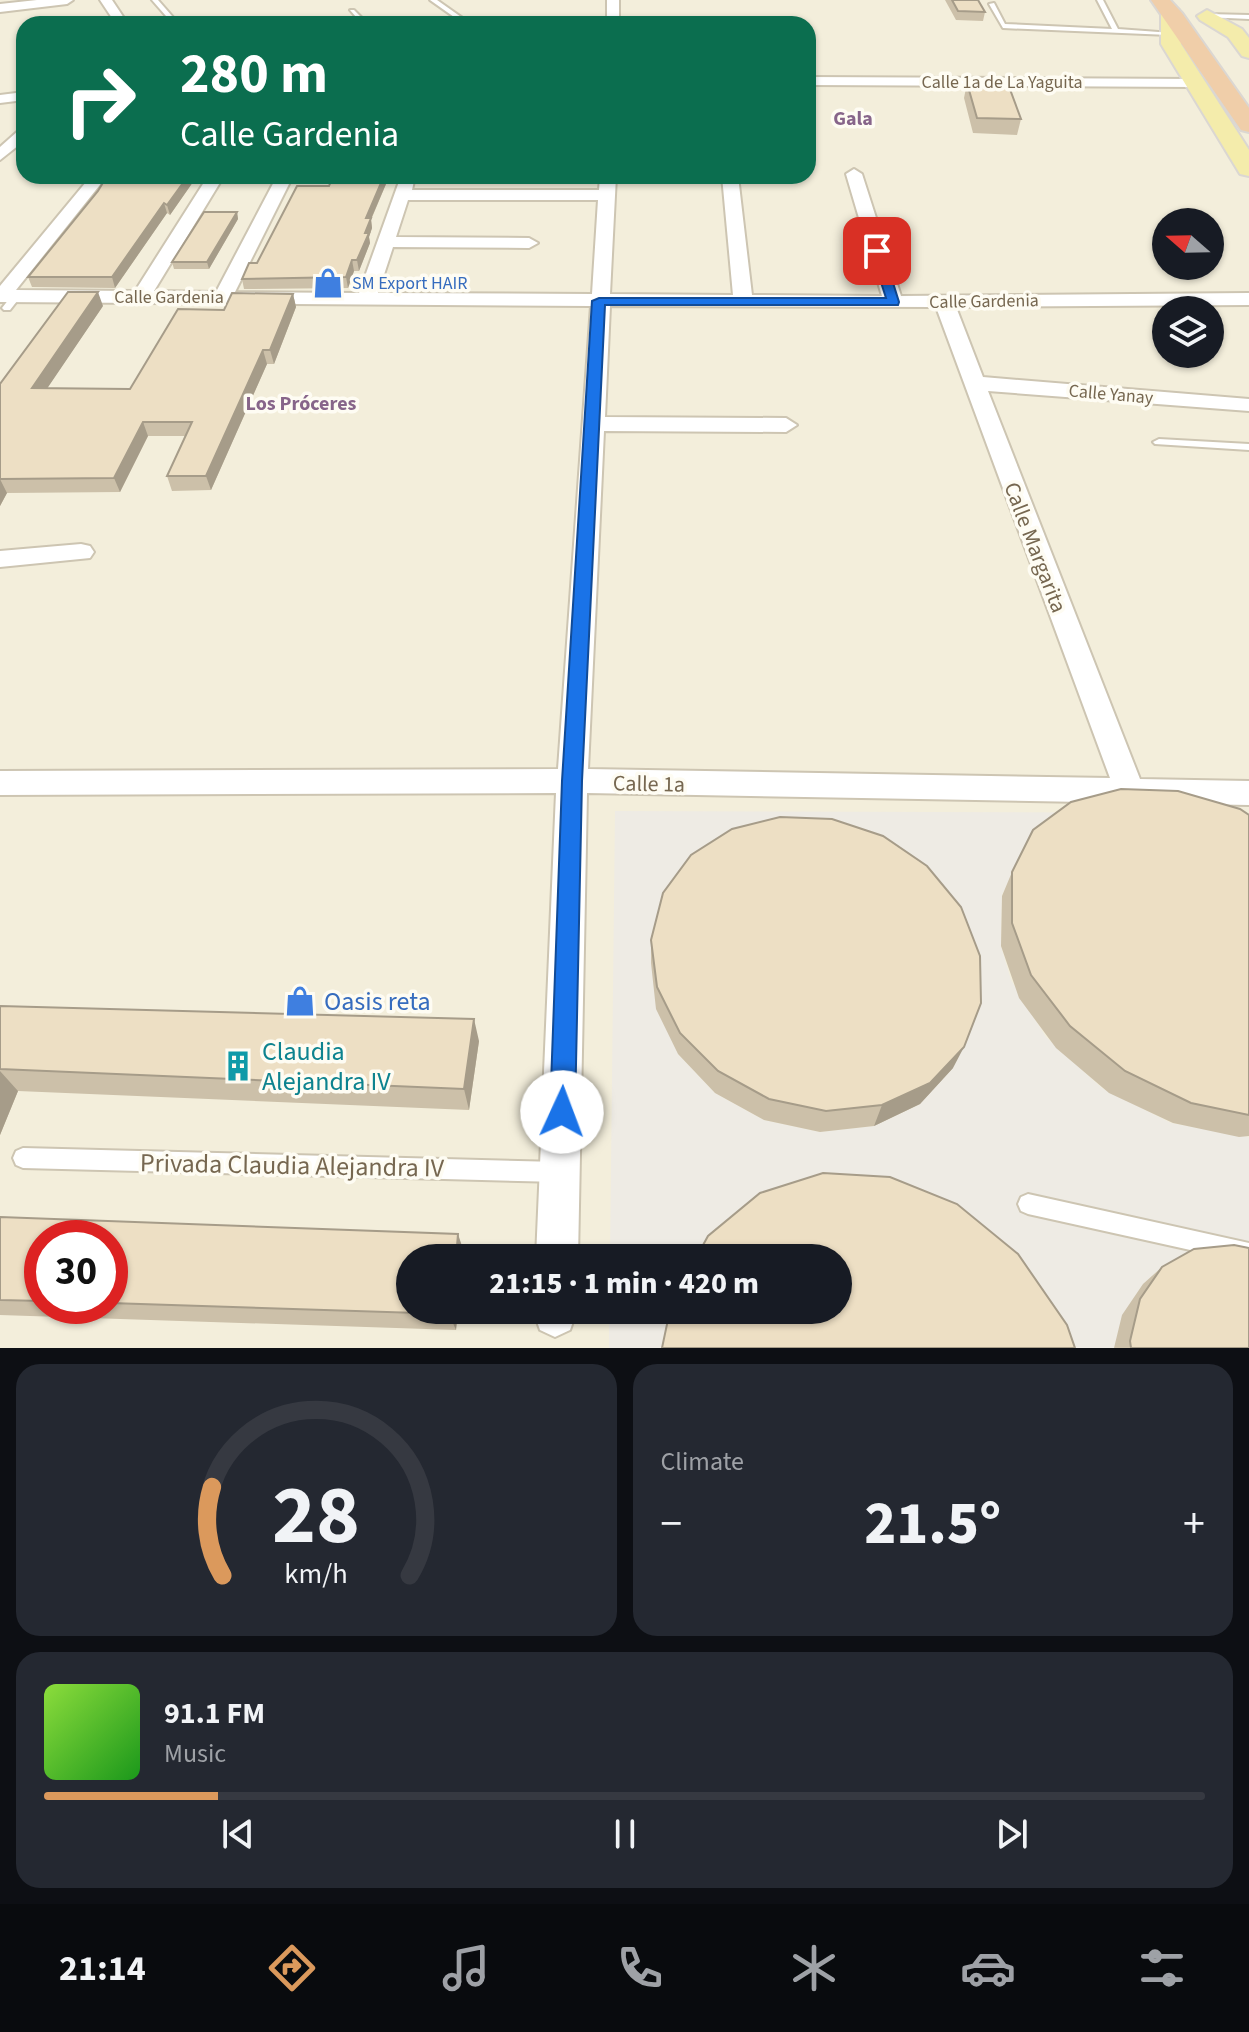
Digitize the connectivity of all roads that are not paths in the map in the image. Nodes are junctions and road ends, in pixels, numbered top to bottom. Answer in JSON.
{"nodes":[{"id":1,"x":67,"y":0,"type":"edge"},
{"id":2,"x":167,"y":0,"type":"edge"},
{"id":3,"x":433,"y":0,"type":"edge"},
{"id":4,"x":1100,"y":0,"type":"edge"},
{"id":5,"x":54,"y":1,"type":"edge"},
{"id":6,"x":156,"y":1,"type":"edge"},
{"id":7,"x":992,"y":4,"type":"dead end"},
{"id":8,"x":0,"y":8,"type":"edge"},
{"id":9,"x":352,"y":11,"type":"dead end"},
{"id":10,"x":1204,"y":14,"type":"edge"},
{"id":11,"x":357,"y":16,"type":"edge"},
{"id":12,"x":456,"y":16,"type":"edge"},
{"id":13,"x":1249,"y":17,"type":"edge"},
{"id":14,"x":1170,"y":18,"type":"edge"},
{"id":15,"x":1116,"y":31,"type":"junction"},
{"id":16,"x":1245,"y":62,"type":"edge"},
{"id":17,"x":816,"y":81,"type":"edge"},
{"id":18,"x":1195,"y":83,"type":"junction"},
{"id":19,"x":1249,"y":125,"type":"edge"},
{"id":20,"x":16,"y":140,"type":"edge"},
{"id":21,"x":0,"y":155,"type":"edge"},
{"id":22,"x":1249,"y":169,"type":"edge"},
{"id":23,"x":854,"y":174,"type":"dead end"},
{"id":24,"x":93,"y":184,"type":"edge"},
{"id":25,"x":211,"y":184,"type":"edge"},
{"id":26,"x":281,"y":184,"type":"edge"},
{"id":27,"x":406,"y":184,"type":"edge"},
{"id":28,"x":608,"y":184,"type":"edge"},
{"id":29,"x":731,"y":184,"type":"edge"},
{"id":30,"x":402,"y":195,"type":"junction"},
{"id":31,"x":607,"y":195,"type":"junction"},
{"id":32,"x":387,"y":242,"type":"junction"},
{"id":33,"x":529,"y":243,"type":"dead end"},
{"id":34,"x":141,"y":297,"type":"junction"},
{"id":35,"x":223,"y":297,"type":"junction"},
{"id":36,"x":6,"y":299,"type":"edge"},
{"id":37,"x":366,"y":299,"type":"junction"},
{"id":38,"x":1249,"y":299,"type":"edge"},
{"id":39,"x":599,"y":301,"type":"junction"},
{"id":40,"x":743,"y":302,"type":"junction"},
{"id":41,"x":893,"y":302,"type":"junction"},
{"id":42,"x":944,"y":302,"type":"junction"},
{"id":43,"x":973,"y":383,"type":"junction"},
{"id":44,"x":1249,"y":405,"type":"edge"},
{"id":45,"x":591,"y":424,"type":"junction"},
{"id":46,"x":786,"y":425,"type":"dead end"},
{"id":47,"x":1159,"y":442,"type":"dead end"},
{"id":48,"x":1249,"y":447,"type":"edge"},
{"id":49,"x":81,"y":552,"type":"dead end"},
{"id":50,"x":0,"y":559,"type":"edge"},
{"id":51,"x":572,"y":781,"type":"junction"},
{"id":52,"x":0,"y":783,"type":"edge"},
{"id":53,"x":1130,"y":792,"type":"junction"},
{"id":54,"x":1249,"y":793,"type":"edge"},
{"id":55,"x":23,"y":1158,"type":"dead end"},
{"id":56,"x":560,"y":1172,"type":"junction"},
{"id":57,"x":1028,"y":1204,"type":"dead end"},
{"id":58,"x":557,"y":1244,"type":"edge"},
{"id":59,"x":1249,"y":1253,"type":"edge"}],
"edges":[{"from":1,"to":5,"type":"street"},
{"from":2,"to":6,"type":"lane"},
{"from":3,"to":12,"type":"lane"},
{"from":4,"to":15,"type":"lane"},
{"from":5,"to":8,"type":"street"},
{"from":7,"to":15,"type":"lane"},
{"from":9,"to":11,"type":"lane"},
{"from":10,"to":13,"type":"lane"},
{"from":10,"to":16,"type":"highway"},
{"from":14,"to":15,"type":"lane"},
{"from":14,"to":18,"type":"main road"},
{"from":14,"to":19,"type":"highway"},
{"from":17,"to":18,"type":"street","name":"Calle 1a de La Yaguita"},
{"from":18,"to":22,"type":"main road"},
{"from":20,"to":21,"type":"street"},
{"from":23,"to":41,"type":"street"},
{"from":24,"to":36,"type":"street"},
{"from":25,"to":34,"type":"street"},
{"from":26,"to":35,"type":"street"},
{"from":27,"to":30,"type":"street"},
{"from":28,"to":31,"type":"street"},
{"from":29,"to":40,"type":"street"},
{"from":30,"to":31,"type":"street"},
{"from":30,"to":32,"type":"street"},
{"from":31,"to":39,"type":"street"},
{"from":32,"to":33,"type":"street"},
{"from":32,"to":37,"type":"street"},
{"from":34,"to":35,"type":"street","name":"Calle Gardenia"},
{"from":34,"to":36,"type":"street","name":"Calle Gardenia"},
{"from":35,"to":37,"type":"street","name":"Calle Gardenia"},
{"from":37,"to":39,"type":"street","name":"Calle Gardenia"},
{"from":38,"to":42,"type":"street","name":"Calle Gardenia"},
{"from":39,"to":40,"type":"street","name":"Calle Gardenia"},
{"from":39,"to":45,"type":"street"},
{"from":40,"to":41,"type":"street","name":"Calle Gardenia"},
{"from":41,"to":42,"type":"street","name":"Calle Gardenia"},
{"from":42,"to":43,"type":"street","name":"Calle Margarita"},
{"from":43,"to":44,"type":"street","name":"Calle Yanay"},
{"from":43,"to":53,"type":"street","name":"Calle Margarita"},
{"from":45,"to":46,"type":"street"},
{"from":45,"to":51,"type":"street"},
{"from":47,"to":48,"type":"lane"},
{"from":49,"to":50,"type":"street"},
{"from":51,"to":52,"type":"street","name":"Calle 1a"},
{"from":51,"to":53,"type":"street","name":"Calle 1a"},
{"from":51,"to":56,"type":"street"},
{"from":53,"to":54,"type":"street","name":"Calle 1a"},
{"from":55,"to":56,"type":"lane","name":"Privada Claudia Alejandra IV"},
{"from":56,"to":58,"type":"street"},
{"from":57,"to":59,"type":"lane"}]}
